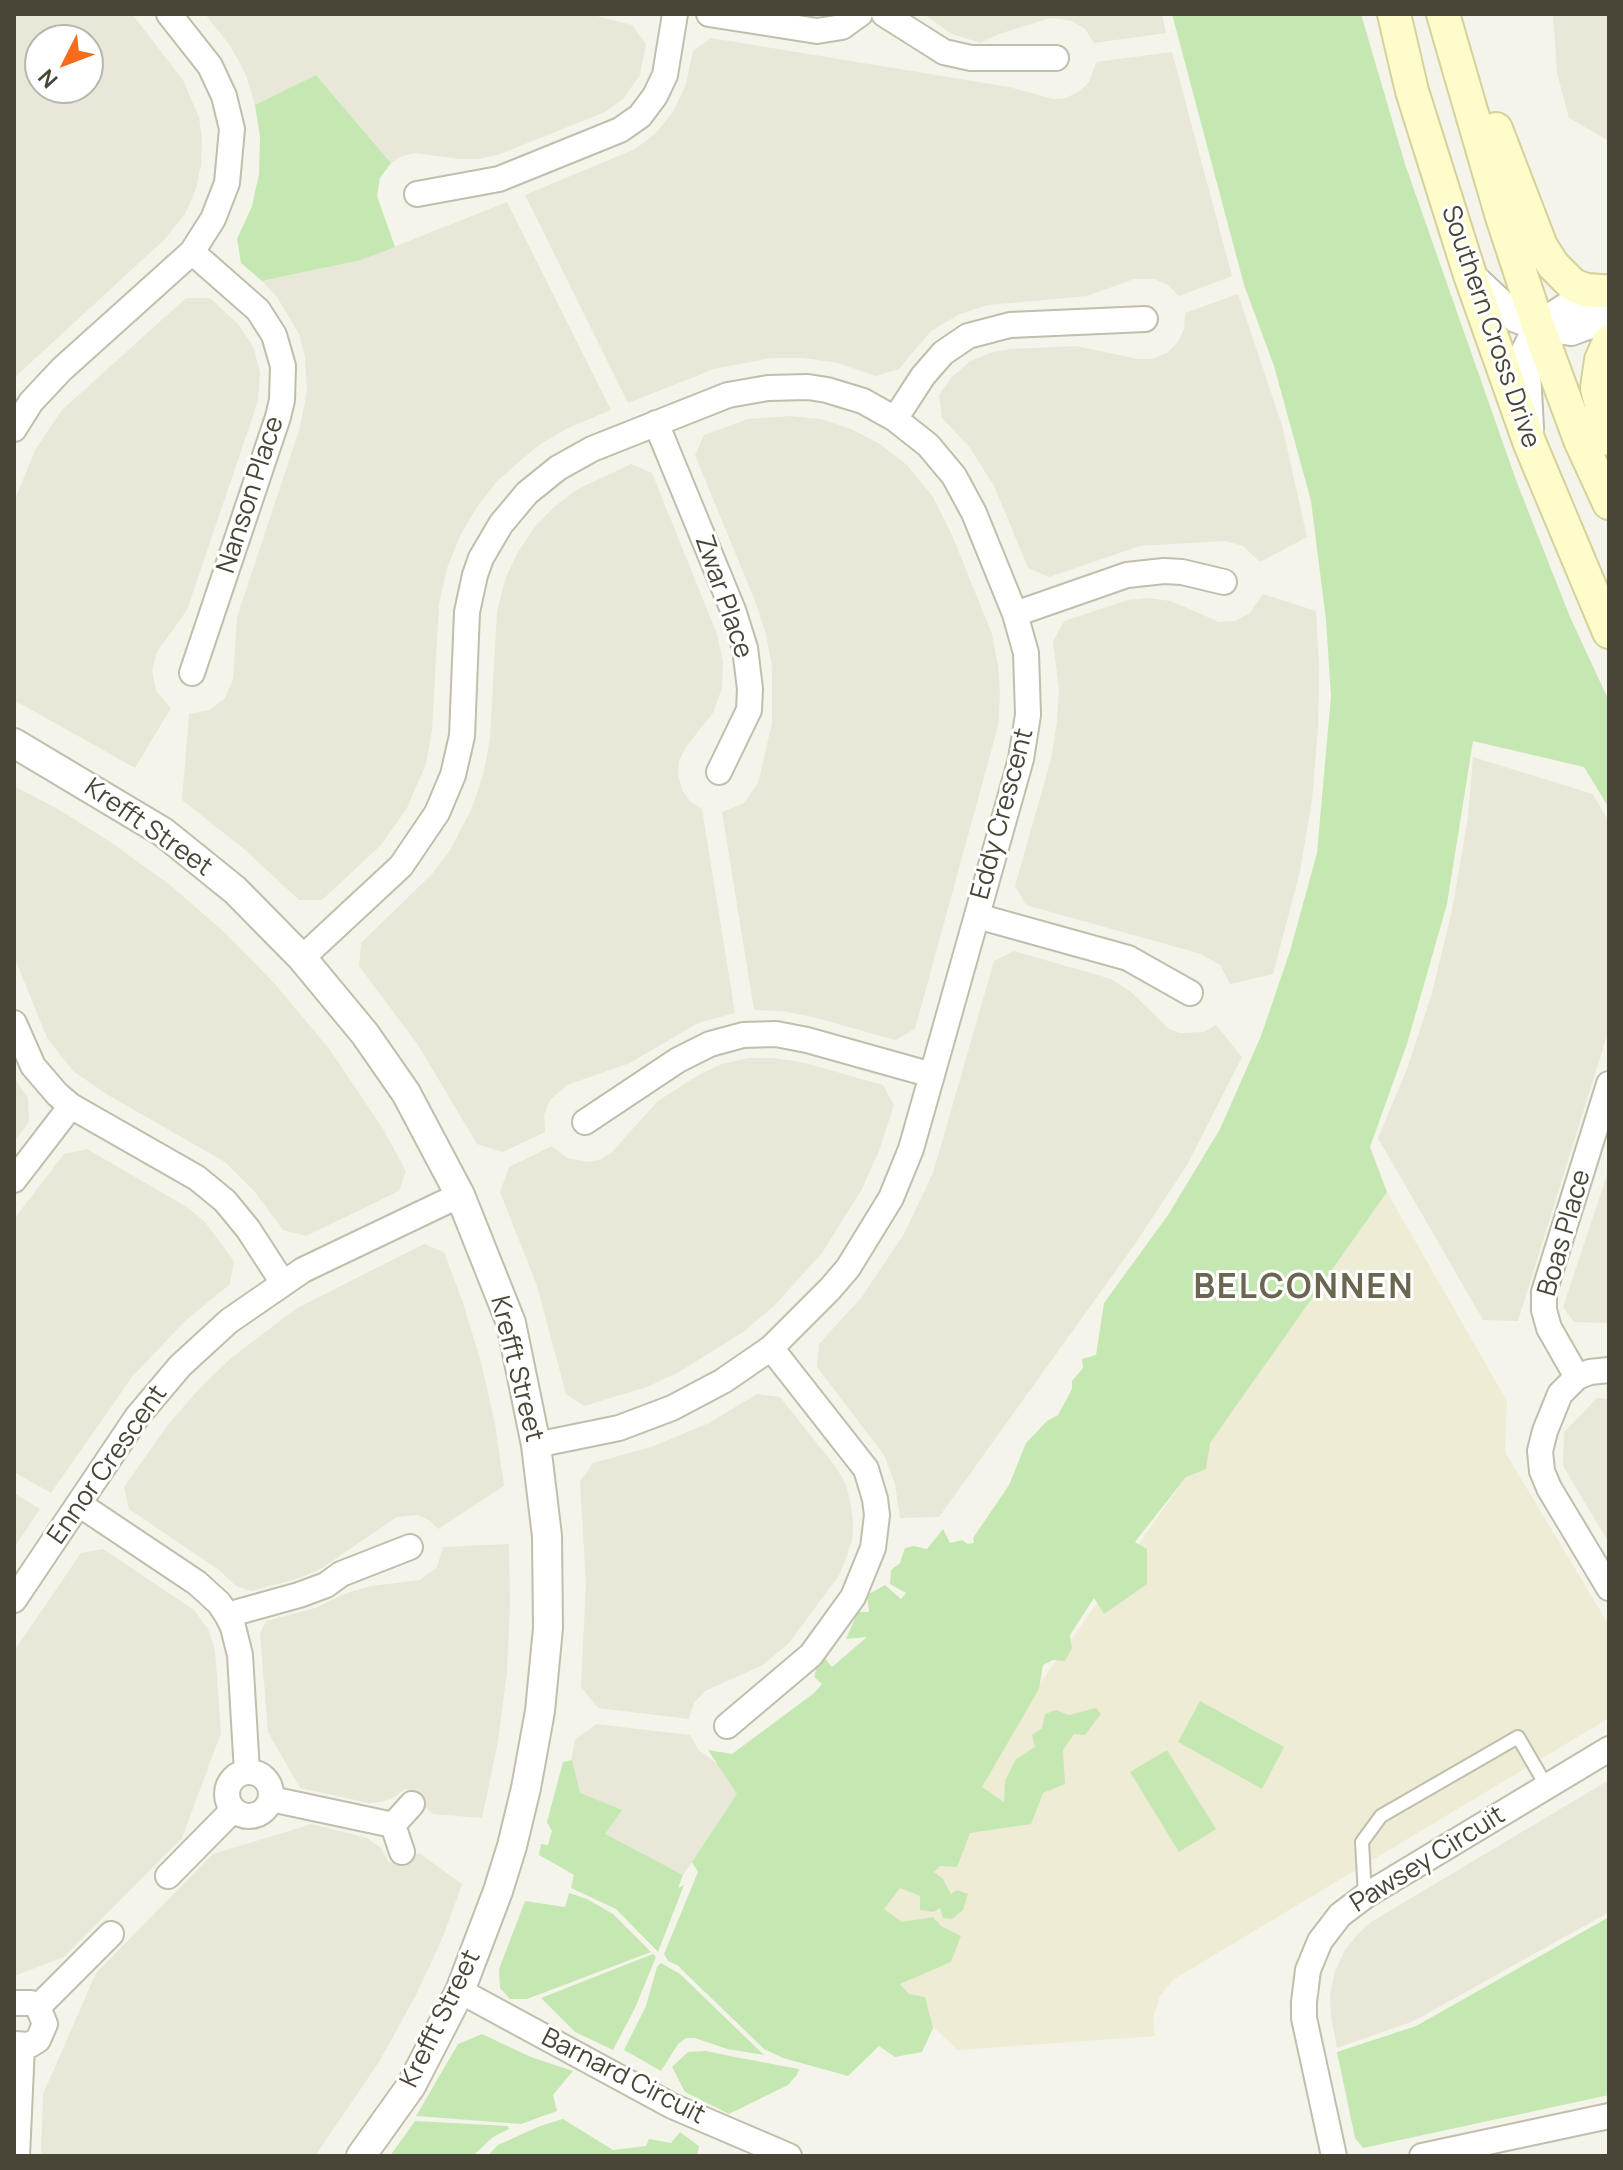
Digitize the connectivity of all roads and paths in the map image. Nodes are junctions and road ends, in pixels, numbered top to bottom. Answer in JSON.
{"nodes":[{"id":1,"x":169,"y":14,"type":"edge"},
{"id":2,"x":675,"y":14,"type":"edge"},
{"id":3,"x":709,"y":14,"type":"edge"},
{"id":4,"x":860,"y":14,"type":"edge"},
{"id":5,"x":884,"y":14,"type":"edge"},
{"id":6,"x":1394,"y":19,"type":"edge"},
{"id":7,"x":1447,"y":29,"type":"edge"},
{"id":8,"x":1056,"y":58,"type":"dead end"},
{"id":9,"x":1462,"y":82,"type":"junction"},
{"id":10,"x":417,"y":194,"type":"dead end"},
{"id":11,"x":192,"y":252,"type":"junction"},
{"id":12,"x":1470,"y":275,"type":"junction"},
{"id":13,"x":1606,"y":299,"type":"edge"},
{"id":14,"x":1145,"y":319,"type":"dead end"},
{"id":15,"x":1538,"y":326,"type":"junction"},
{"id":16,"x":1609,"y":342,"type":"edge"},
{"id":17,"x":895,"y":419,"type":"junction"},
{"id":18,"x":656,"y":423,"type":"junction"},
{"id":19,"x":14,"y":429,"type":"edge"},
{"id":20,"x":1609,"y":439,"type":"edge"},
{"id":21,"x":1530,"y":444,"type":"junction"},
{"id":22,"x":1609,"y":503,"type":"edge"},
{"id":23,"x":1224,"y":582,"type":"dead end"},
{"id":24,"x":1015,"y":614,"type":"junction"},
{"id":25,"x":1609,"y":632,"type":"edge"},
{"id":26,"x":192,"y":673,"type":"dead end"},
{"id":27,"x":14,"y":743,"type":"edge"},
{"id":28,"x":719,"y":772,"type":"dead end"},
{"id":29,"x":977,"y":916,"type":"junction"},
{"id":30,"x":302,"y":958,"type":"junction"},
{"id":31,"x":1190,"y":993,"type":"dead end"},
{"id":32,"x":14,"y":1023,"type":"edge"},
{"id":33,"x":932,"y":1075,"type":"junction"},
{"id":34,"x":1609,"y":1084,"type":"edge"},
{"id":35,"x":71,"y":1106,"type":"junction"},
{"id":36,"x":585,"y":1122,"type":"dead end"},
{"id":37,"x":14,"y":1180,"type":"edge"},
{"id":38,"x":460,"y":1195,"type":"junction"},
{"id":39,"x":283,"y":1283,"type":"junction"},
{"id":40,"x":771,"y":1348,"type":"junction"},
{"id":41,"x":1609,"y":1370,"type":"edge"},
{"id":42,"x":1577,"y":1377,"type":"junction"},
{"id":43,"x":536,"y":1445,"type":"junction"},
{"id":44,"x":79,"y":1504,"type":"junction"},
{"id":45,"x":410,"y":1547,"type":"dead end"},
{"id":46,"x":1609,"y":1588,"type":"edge"},
{"id":47,"x":14,"y":1600,"type":"edge"},
{"id":48,"x":227,"y":1615,"type":"junction"},
{"id":49,"x":727,"y":1726,"type":"dead end"},
{"id":50,"x":1609,"y":1749,"type":"edge"},
{"id":51,"x":247,"y":1772,"type":"junction"},
{"id":52,"x":1547,"y":1787,"type":"junction"},
{"id":53,"x":271,"y":1799,"type":"junction"},
{"id":54,"x":412,"y":1804,"type":"dead end"},
{"id":55,"x":233,"y":1810,"type":"junction"},
{"id":56,"x":393,"y":1825,"type":"junction"},
{"id":57,"x":402,"y":1852,"type":"dead end"},
{"id":58,"x":168,"y":1876,"type":"dead end"},
{"id":59,"x":1365,"y":1896,"type":"junction"},
{"id":60,"x":111,"y":1934,"type":"dead end"},
{"id":61,"x":460,"y":1991,"type":"junction"},
{"id":62,"x":14,"y":2003,"type":"edge"},
{"id":63,"x":38,"y":2007,"type":"junction"},
{"id":64,"x":18,"y":2045,"type":"edge"},
{"id":65,"x":1609,"y":2116,"type":"edge"},
{"id":66,"x":1521,"y":2146,"type":"edge"},
{"id":67,"x":17,"y":2156,"type":"edge"},
{"id":68,"x":361,"y":2156,"type":"edge"},
{"id":69,"x":789,"y":2156,"type":"edge"},
{"id":70,"x":1334,"y":2156,"type":"edge"},
{"id":71,"x":1422,"y":2156,"type":"edge"}],
"edges":[{"from":1,"to":11,"type":"street"},
{"from":2,"to":10,"type":"street"},
{"from":3,"to":4,"type":"street"},
{"from":5,"to":8,"type":"street"},
{"from":6,"to":12,"type":"main road","name":"Southern Cross Drive"},
{"from":7,"to":9,"type":"main road","name":"Southern Cross Drive"},
{"from":9,"to":13,"type":"main road"},
{"from":9,"to":15,"type":"main road","name":"Southern Cross Drive"},
{"from":11,"to":19,"type":"street"},
{"from":11,"to":26,"type":"street","name":"Nanson Place"},
{"from":12,"to":15,"type":"street"},
{"from":12,"to":21,"type":"main road","name":"Southern Cross Drive"},
{"from":13,"to":15,"type":"street"},
{"from":14,"to":17,"type":"street"},
{"from":15,"to":21,"type":"street"},
{"from":15,"to":22,"type":"main road","name":"Southern Cross Drive"},
{"from":16,"to":20,"type":"main road"},
{"from":17,"to":18,"type":"street","name":"Eddy Crescent"},
{"from":17,"to":24,"type":"street","name":"Eddy Crescent"},
{"from":18,"to":28,"type":"street","name":"Zwar Place"},
{"from":18,"to":30,"type":"street","name":"Eddy Crescent"},
{"from":21,"to":25,"type":"main road","name":"Southern Cross Drive"},
{"from":23,"to":24,"type":"street"},
{"from":24,"to":29,"type":"street","name":"Eddy Crescent"},
{"from":27,"to":30,"type":"street","name":"Krefft Street"},
{"from":29,"to":31,"type":"street"},
{"from":29,"to":33,"type":"street","name":"Eddy Crescent"},
{"from":30,"to":38,"type":"street","name":"Krefft Street"},
{"from":32,"to":35,"type":"street"},
{"from":33,"to":36,"type":"street"},
{"from":33,"to":40,"type":"street","name":"Eddy Crescent"},
{"from":34,"to":42,"type":"street","name":"Boas Place"},
{"from":35,"to":37,"type":"street"},
{"from":35,"to":39,"type":"street"},
{"from":38,"to":39,"type":"street","name":"Ennor Crescent"},
{"from":38,"to":43,"type":"street","name":"Krefft Street"},
{"from":39,"to":44,"type":"street","name":"Ennor Crescent"},
{"from":40,"to":43,"type":"street","name":"Eddy Crescent"},
{"from":40,"to":49,"type":"street"},
{"from":41,"to":42,"type":"street"},
{"from":42,"to":46,"type":"street"},
{"from":43,"to":61,"type":"street","name":"Krefft Street"},
{"from":44,"to":47,"type":"street","name":"Ennor Crescent"},
{"from":44,"to":48,"type":"street"},
{"from":45,"to":48,"type":"street"},
{"from":48,"to":51,"type":"street"},
{"from":50,"to":52,"type":"street","name":"Pawsey Circuit"},
{"from":51,"to":53,"type":"street"},
{"from":51,"to":55,"type":"street"},
{"from":52,"to":59,"type":"street","name":"Pawsey Circuit"},
{"from":52,"to":59,"type":"lane"},
{"from":53,"to":55,"type":"street"},
{"from":53,"to":56,"type":"street"},
{"from":54,"to":56,"type":"street"},
{"from":55,"to":58,"type":"street"},
{"from":56,"to":57,"type":"street"},
{"from":59,"to":70,"type":"street","name":"Pawsey Circuit"},
{"from":60,"to":63,"type":"street"},
{"from":61,"to":68,"type":"street","name":"Krefft Street"},
{"from":61,"to":69,"type":"street","name":"Barnard Circuit"},
{"from":62,"to":63,"type":"street"},
{"from":63,"to":64,"type":"street"},
{"from":64,"to":67,"type":"street"},
{"from":65,"to":66,"type":"street"},
{"from":66,"to":71,"type":"street"}]}
